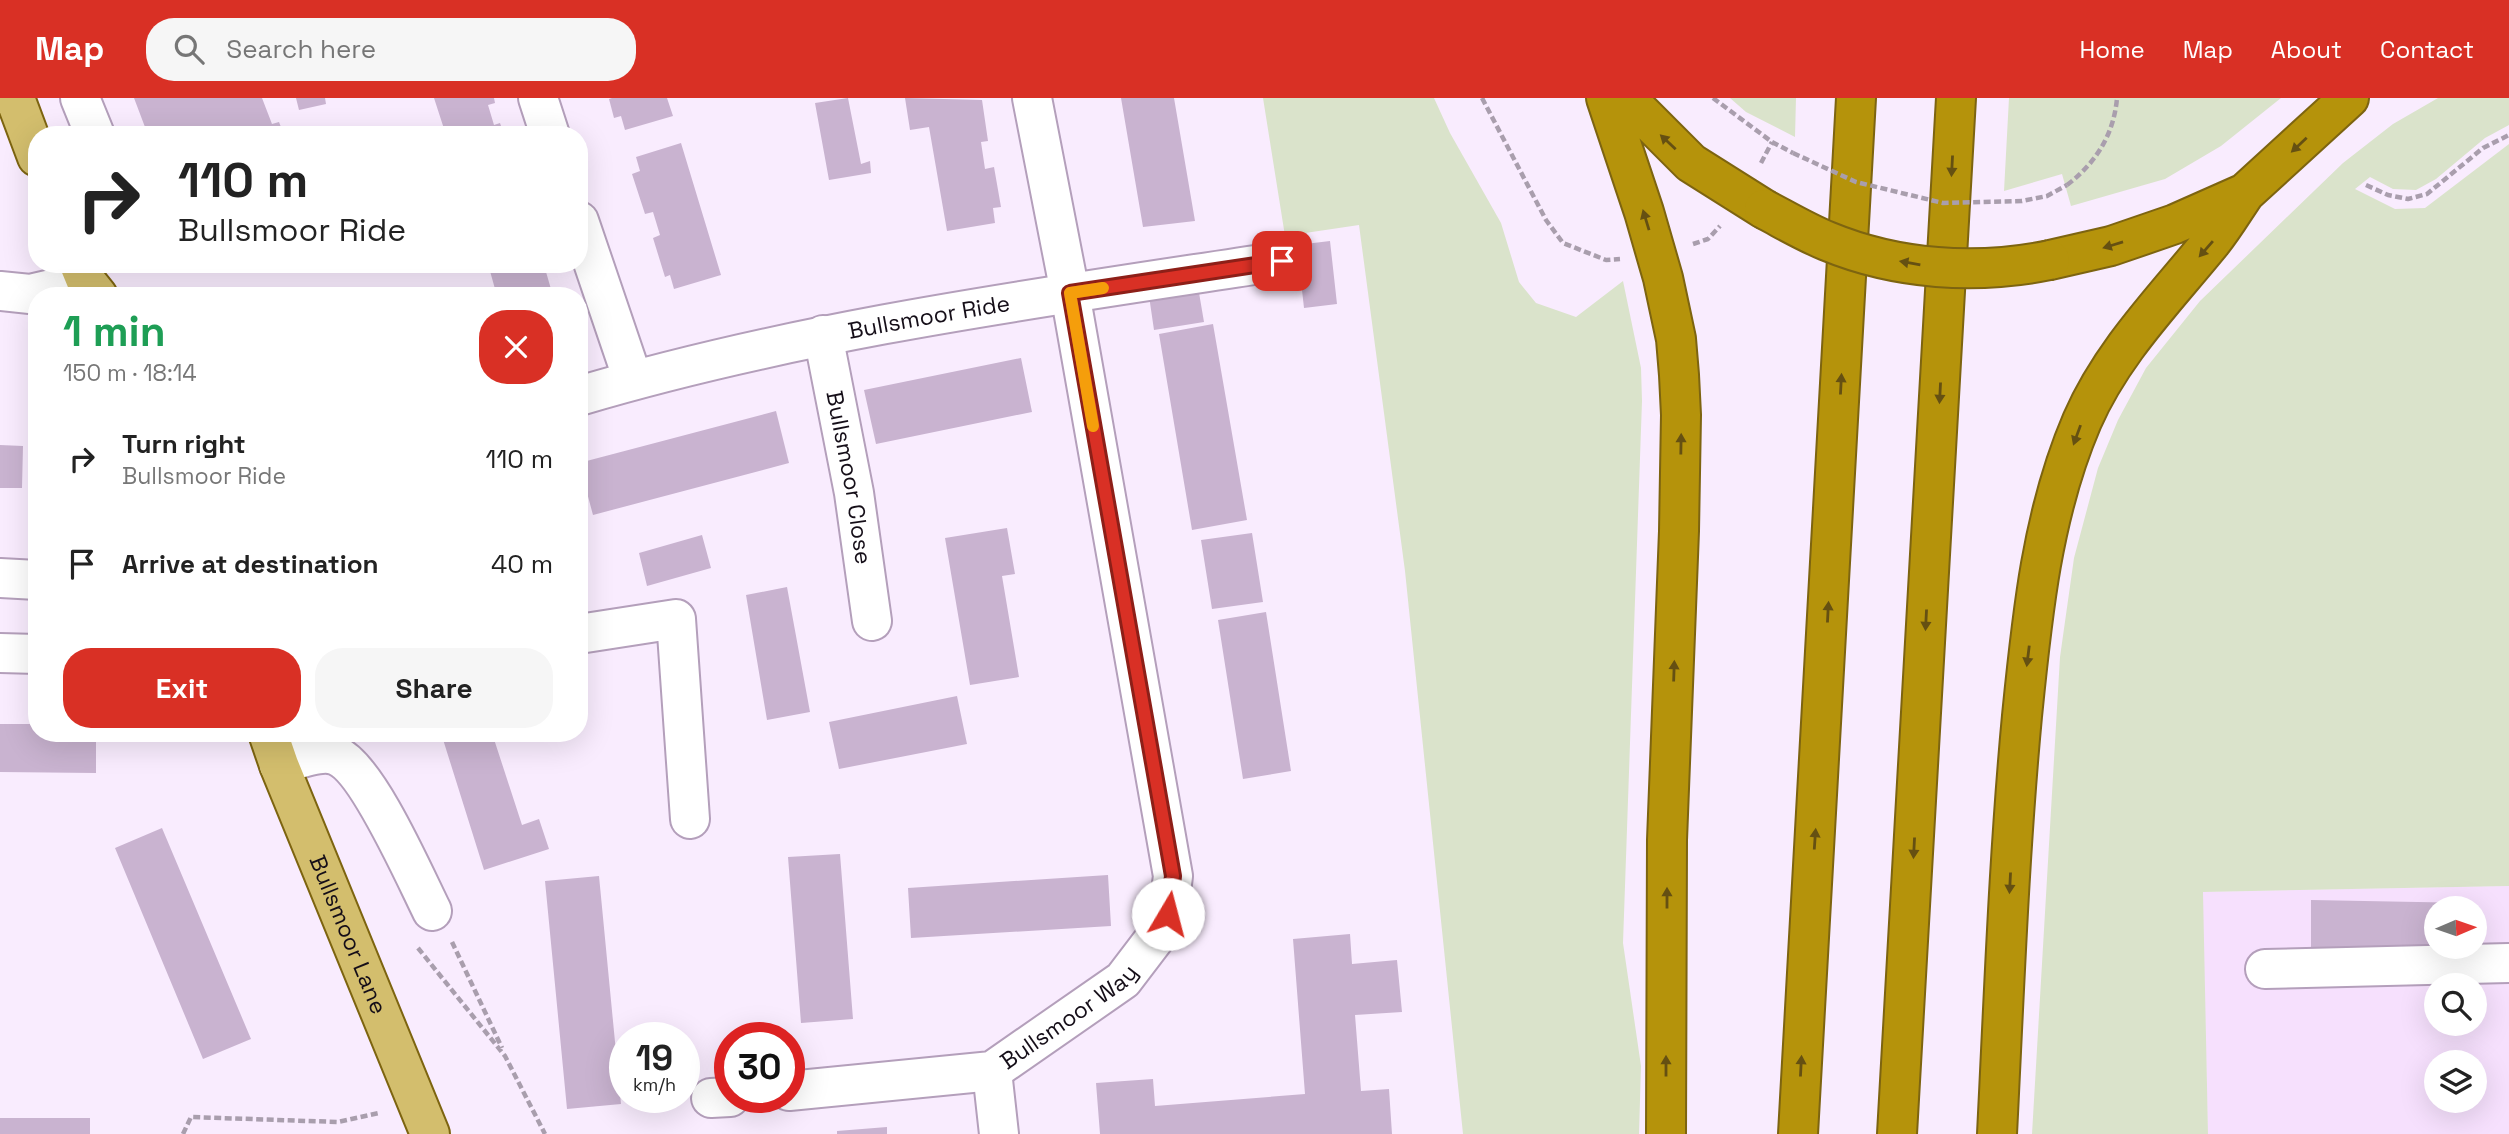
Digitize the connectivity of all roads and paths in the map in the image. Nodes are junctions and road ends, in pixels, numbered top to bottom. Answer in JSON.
{"nodes":[{"id":1,"x":15,"y":98,"type":"edge"},
{"id":2,"x":80,"y":98,"type":"edge"},
{"id":3,"x":538,"y":98,"type":"edge"},
{"id":4,"x":1032,"y":98,"type":"edge"},
{"id":5,"x":1482,"y":98,"type":"edge"},
{"id":6,"x":1606,"y":98,"type":"edge"},
{"id":7,"x":1626,"y":98,"type":"edge"},
{"id":8,"x":1713,"y":98,"type":"edge"},
{"id":9,"x":1856,"y":98,"type":"edge"},
{"id":10,"x":1956,"y":98,"type":"edge"},
{"id":11,"x":2117,"y":98,"type":"edge"},
{"id":12,"x":2348,"y":98,"type":"edge"},
{"id":13,"x":92,"y":126,"type":"edge"},
{"id":14,"x":547,"y":126,"type":"edge"},
{"id":15,"x":28,"y":132,"type":"edge"},
{"id":16,"x":2509,"y":135,"type":"edge"},
{"id":17,"x":1773,"y":142,"type":"junction"},
{"id":18,"x":1763,"y":160,"type":"dead end"},
{"id":19,"x":2366,"y":185,"type":"dead end"},
{"id":20,"x":2245,"y":193,"type":"junction"},
{"id":21,"x":1723,"y":223,"type":"dead end"},
{"id":22,"x":1694,"y":244,"type":"dead end"},
{"id":23,"x":588,"y":248,"type":"edge"},
{"id":24,"x":1623,"y":259,"type":"dead end"},
{"id":25,"x":1282,"y":261,"type":"dead end"},
{"id":26,"x":88,"y":284,"type":"edge"},
{"id":27,"x":71,"y":287,"type":"edge"},
{"id":28,"x":0,"y":291,"type":"edge"},
{"id":29,"x":1070,"y":293,"type":"junction"},
{"id":30,"x":28,"y":294,"type":"edge"},
{"id":31,"x":823,"y":335,"type":"junction"},
{"id":32,"x":633,"y":380,"type":"junction"},
{"id":33,"x":588,"y":393,"type":"edge"},
{"id":34,"x":0,"y":578,"type":"edge"},
{"id":35,"x":28,"y":580,"type":"edge"},
{"id":36,"x":872,"y":621,"type":"dead end"},
{"id":37,"x":588,"y":633,"type":"edge"},
{"id":38,"x":0,"y":653,"type":"edge"},
{"id":39,"x":28,"y":654,"type":"edge"},
{"id":40,"x":273,"y":749,"type":"edge"},
{"id":41,"x":690,"y":819,"type":"dead end"},
{"id":42,"x":432,"y":931,"type":"junction"},
{"id":43,"x":2509,"y":962,"type":"edge"},
{"id":44,"x":2265,"y":969,"type":"dead end"},
{"id":45,"x":505,"y":1056,"type":"junction"},
{"id":46,"x":992,"y":1071,"type":"junction"},
{"id":47,"x":805,"y":1089,"type":"edge"},
{"id":48,"x":423,"y":1117,"type":"edge"},
{"id":49,"x":183,"y":1134,"type":"edge"},
{"id":50,"x":545,"y":1134,"type":"edge"},
{"id":51,"x":999,"y":1134,"type":"edge"},
{"id":52,"x":1666,"y":1134,"type":"edge"},
{"id":53,"x":1798,"y":1134,"type":"edge"},
{"id":54,"x":1897,"y":1134,"type":"edge"},
{"id":55,"x":1997,"y":1134,"type":"edge"}],
"edges":[{"from":1,"to":15,"type":"main road"},
{"from":2,"to":13,"type":"street"},
{"from":3,"to":14,"type":"street"},
{"from":4,"to":29,"type":"street","name":"Bullsmoor Way"},
{"from":5,"to":24,"type":"path"},
{"from":52,"to":6,"type":"highway","one_way":true},
{"from":20,"to":7,"type":"highway","one_way":true,"bridge":true},
{"from":8,"to":17,"type":"path"},
{"from":53,"to":9,"type":"highway","one_way":true},
{"from":10,"to":54,"type":"highway","one_way":true},
{"from":11,"to":17,"type":"path","bridge":true},
{"from":12,"to":20,"type":"highway","one_way":true},
{"from":16,"to":19,"type":"path"},
{"from":17,"to":18,"type":"path"},
{"from":20,"to":55,"type":"highway","one_way":true},
{"from":21,"to":22,"type":"path"},
{"from":23,"to":32,"type":"street"},
{"from":25,"to":29,"type":"street","name":"Bullsmoor Ride"},
{"from":26,"to":27,"type":"street"},
{"from":28,"to":30,"type":"street"},
{"from":29,"to":31,"type":"street","name":"Bullsmoor Ride"},
{"from":29,"to":46,"type":"street","name":"Bullsmoor Way"},
{"from":31,"to":32,"type":"street","name":"Bullsmoor Ride"},
{"from":31,"to":36,"type":"street","name":"Bullsmoor Close"},
{"from":32,"to":33,"type":"street","name":"Bullsmoor Ride"},
{"from":34,"to":35,"type":"street"},
{"from":37,"to":41,"type":"street"},
{"from":38,"to":39,"type":"street"},
{"from":40,"to":42,"type":"street"},
{"from":40,"to":48,"type":"main road","name":"Bullsmoor Lane"},
{"from":42,"to":45,"type":"path"},
{"from":42,"to":45,"type":"path"},
{"from":43,"to":44,"type":"street"},
{"from":45,"to":50,"type":"path"},
{"from":46,"to":47,"type":"street","name":"Bullsmoor Way"},
{"from":46,"to":51,"type":"street","name":"Bullsmoor Way"},
{"from":48,"to":49,"type":"path"}]}
